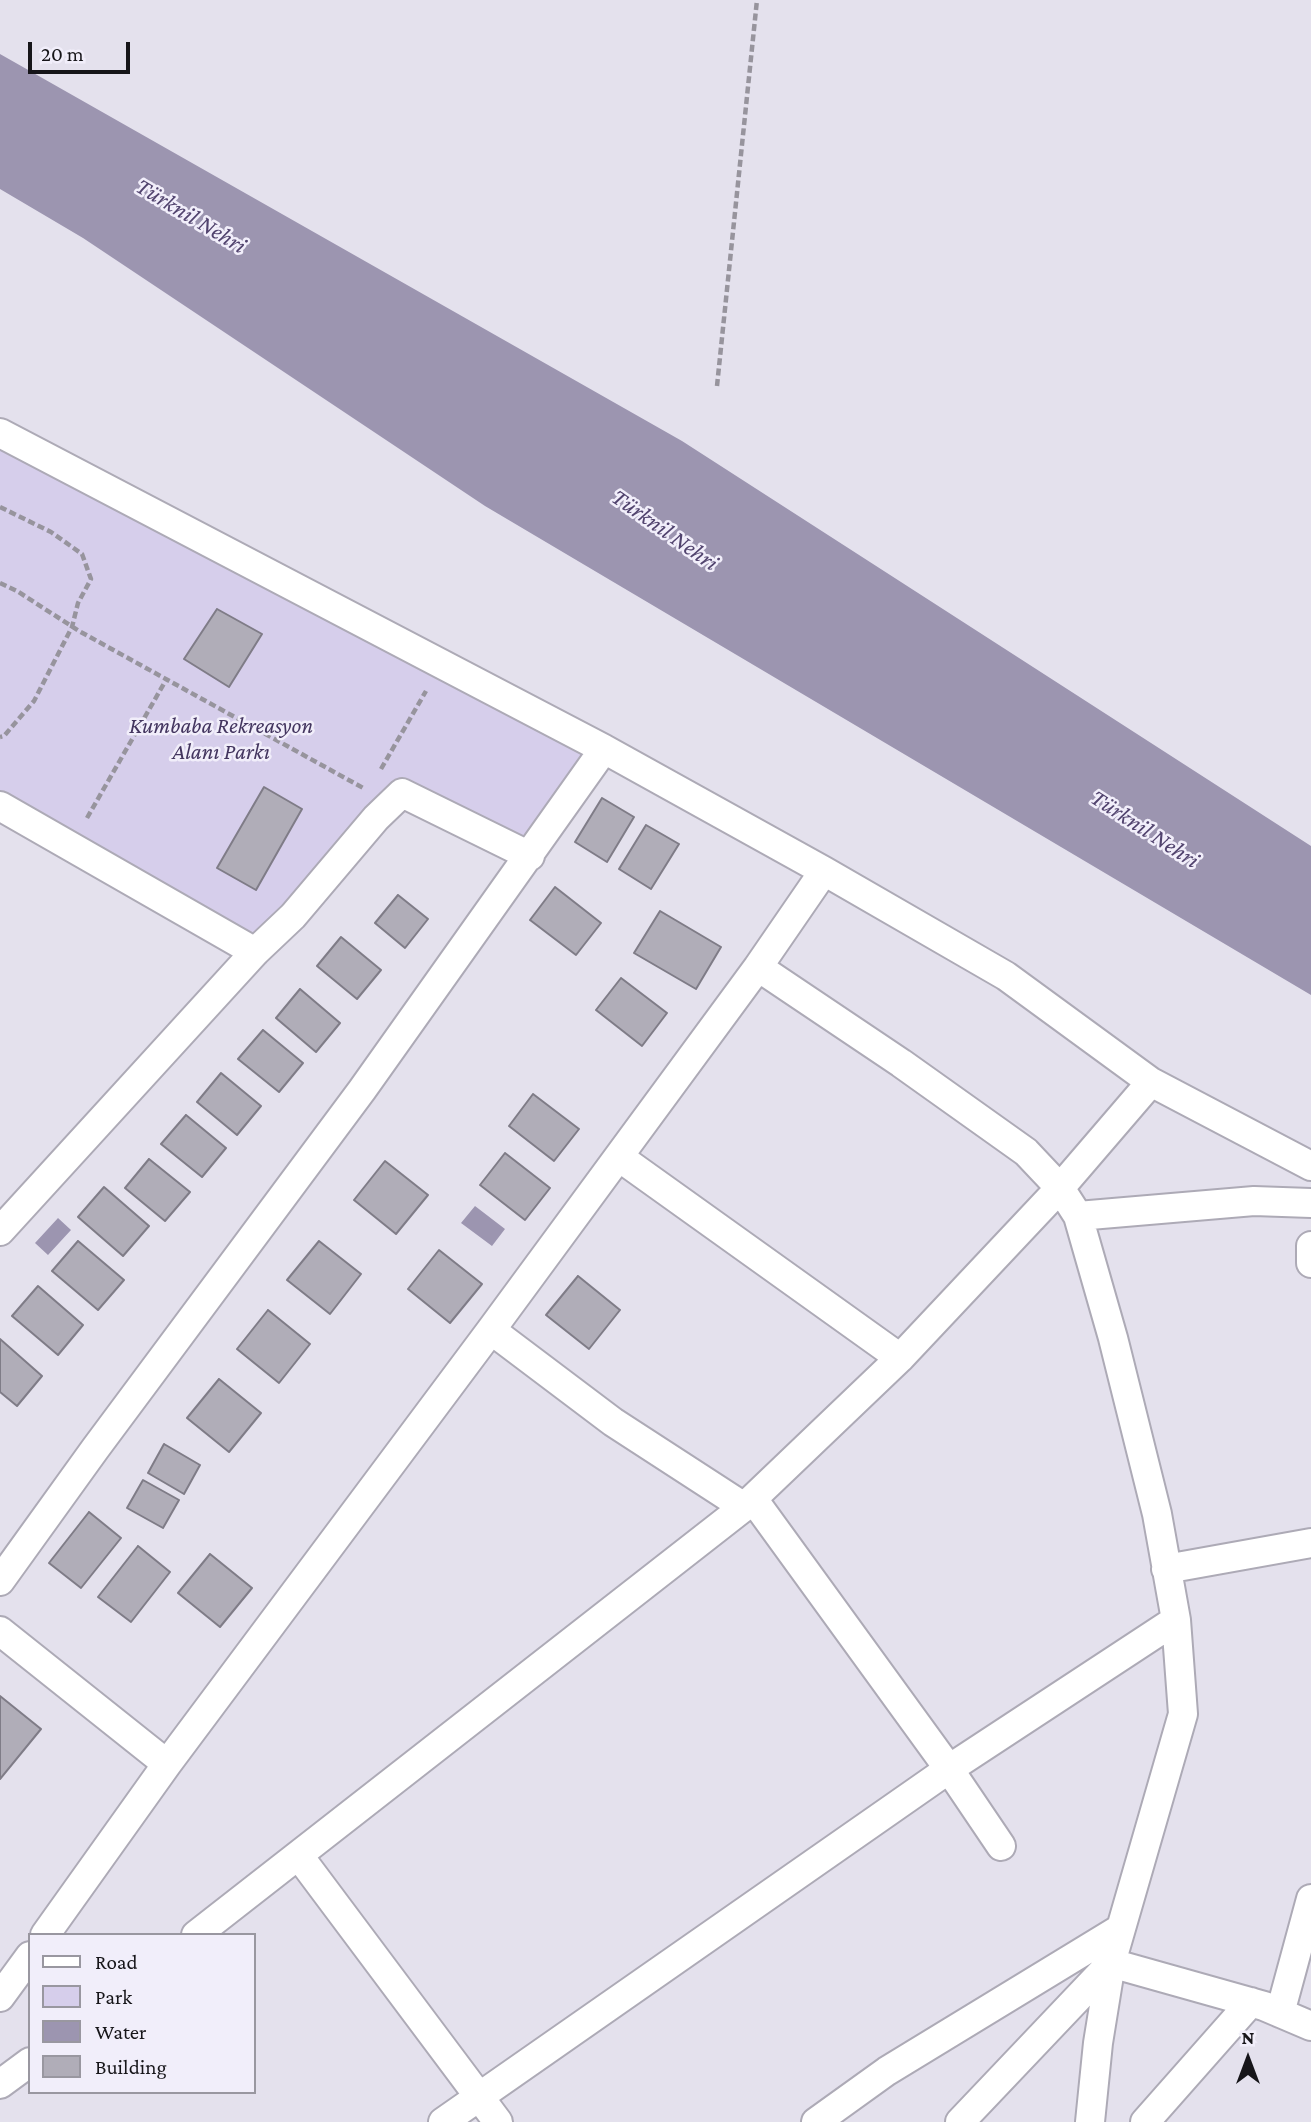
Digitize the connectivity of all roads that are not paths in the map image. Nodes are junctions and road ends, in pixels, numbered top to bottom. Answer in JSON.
{"nodes":[{"id":1,"x":0,"y":433,"type":"edge"},
{"id":2,"x":604,"y":749,"type":"junction"},
{"id":3,"x":0,"y":806,"type":"edge"},
{"id":4,"x":530,"y":856,"type":"junction"},
{"id":5,"x":824,"y":871,"type":"junction"},
{"id":6,"x":255,"y":952,"type":"junction"},
{"id":7,"x":758,"y":967,"type":"junction"},
{"id":8,"x":1151,"y":1082,"type":"junction"},
{"id":9,"x":619,"y":1157,"type":"junction"},
{"id":10,"x":1311,"y":1166,"type":"edge"},
{"id":11,"x":1060,"y":1188,"type":"junction"},
{"id":12,"x":1311,"y":1203,"type":"edge"},
{"id":13,"x":1079,"y":1216,"type":"junction"},
{"id":14,"x":0,"y":1231,"type":"edge"},
{"id":15,"x":1311,"y":1246,"type":"edge"},
{"id":16,"x":1311,"y":1263,"type":"edge"},
{"id":17,"x":491,"y":1330,"type":"junction"},
{"id":18,"x":900,"y":1358,"type":"junction"},
{"id":19,"x":749,"y":1503,"type":"junction"},
{"id":20,"x":1311,"y":1543,"type":"edge"},
{"id":21,"x":1166,"y":1569,"type":"junction"},
{"id":22,"x":0,"y":1581,"type":"edge"},
{"id":23,"x":1176,"y":1620,"type":"junction"},
{"id":24,"x":0,"y":1631,"type":"edge"},
{"id":25,"x":167,"y":1764,"type":"junction"},
{"id":26,"x":949,"y":1769,"type":"junction"},
{"id":27,"x":1001,"y":1846,"type":"dead end"},
{"id":28,"x":299,"y":1856,"type":"junction"},
{"id":29,"x":1311,"y":1899,"type":"edge"},
{"id":30,"x":1121,"y":1930,"type":"junction"},
{"id":31,"x":46,"y":1933,"type":"edge"},
{"id":32,"x":199,"y":1933,"type":"edge"},
{"id":33,"x":28,"y":1959,"type":"edge"},
{"id":34,"x":1111,"y":1963,"type":"junction"},
{"id":35,"x":0,"y":1997,"type":"edge"},
{"id":36,"x":1251,"y":2002,"type":"junction"},
{"id":37,"x":1280,"y":2013,"type":"junction"},
{"id":38,"x":1311,"y":2026,"type":"edge"},
{"id":39,"x":28,"y":2063,"type":"edge"},
{"id":40,"x":0,"y":2084,"type":"edge"},
{"id":41,"x":479,"y":2096,"type":"junction"},
{"id":42,"x":443,"y":2122,"type":"edge"},
{"id":43,"x":498,"y":2122,"type":"edge"},
{"id":44,"x":816,"y":2122,"type":"edge"},
{"id":45,"x":960,"y":2122,"type":"edge"},
{"id":46,"x":1090,"y":2122,"type":"edge"},
{"id":47,"x":1145,"y":2122,"type":"edge"}],
"edges":[{"from":1,"to":2,"type":"street"},
{"from":2,"to":4,"type":"street"},
{"from":2,"to":5,"type":"street"},
{"from":3,"to":6,"type":"street"},
{"from":4,"to":6,"type":"street"},
{"from":4,"to":22,"type":"street"},
{"from":5,"to":7,"type":"street"},
{"from":5,"to":8,"type":"street"},
{"from":6,"to":14,"type":"street"},
{"from":7,"to":9,"type":"street"},
{"from":7,"to":11,"type":"street"},
{"from":8,"to":10,"type":"street"},
{"from":8,"to":11,"type":"street"},
{"from":9,"to":17,"type":"street"},
{"from":9,"to":18,"type":"street"},
{"from":11,"to":13,"type":"street"},
{"from":11,"to":18,"type":"street"},
{"from":12,"to":13,"type":"street"},
{"from":13,"to":21,"type":"street"},
{"from":15,"to":16,"type":"street"},
{"from":17,"to":19,"type":"street"},
{"from":17,"to":25,"type":"street"},
{"from":18,"to":19,"type":"street"},
{"from":19,"to":26,"type":"street"},
{"from":19,"to":28,"type":"street"},
{"from":20,"to":21,"type":"street"},
{"from":21,"to":23,"type":"street"},
{"from":23,"to":26,"type":"street"},
{"from":23,"to":30,"type":"street"},
{"from":24,"to":25,"type":"street"},
{"from":25,"to":31,"type":"street"},
{"from":26,"to":27,"type":"street"},
{"from":26,"to":41,"type":"street"},
{"from":28,"to":32,"type":"street"},
{"from":28,"to":41,"type":"street"},
{"from":29,"to":37,"type":"street"},
{"from":30,"to":34,"type":"street"},
{"from":30,"to":44,"type":"street"},
{"from":33,"to":35,"type":"street"},
{"from":34,"to":36,"type":"street"},
{"from":34,"to":45,"type":"street"},
{"from":34,"to":46,"type":"street"},
{"from":36,"to":37,"type":"street"},
{"from":36,"to":47,"type":"street"},
{"from":37,"to":38,"type":"street"},
{"from":39,"to":40,"type":"street"},
{"from":41,"to":42,"type":"street"},
{"from":41,"to":43,"type":"street"}]}
